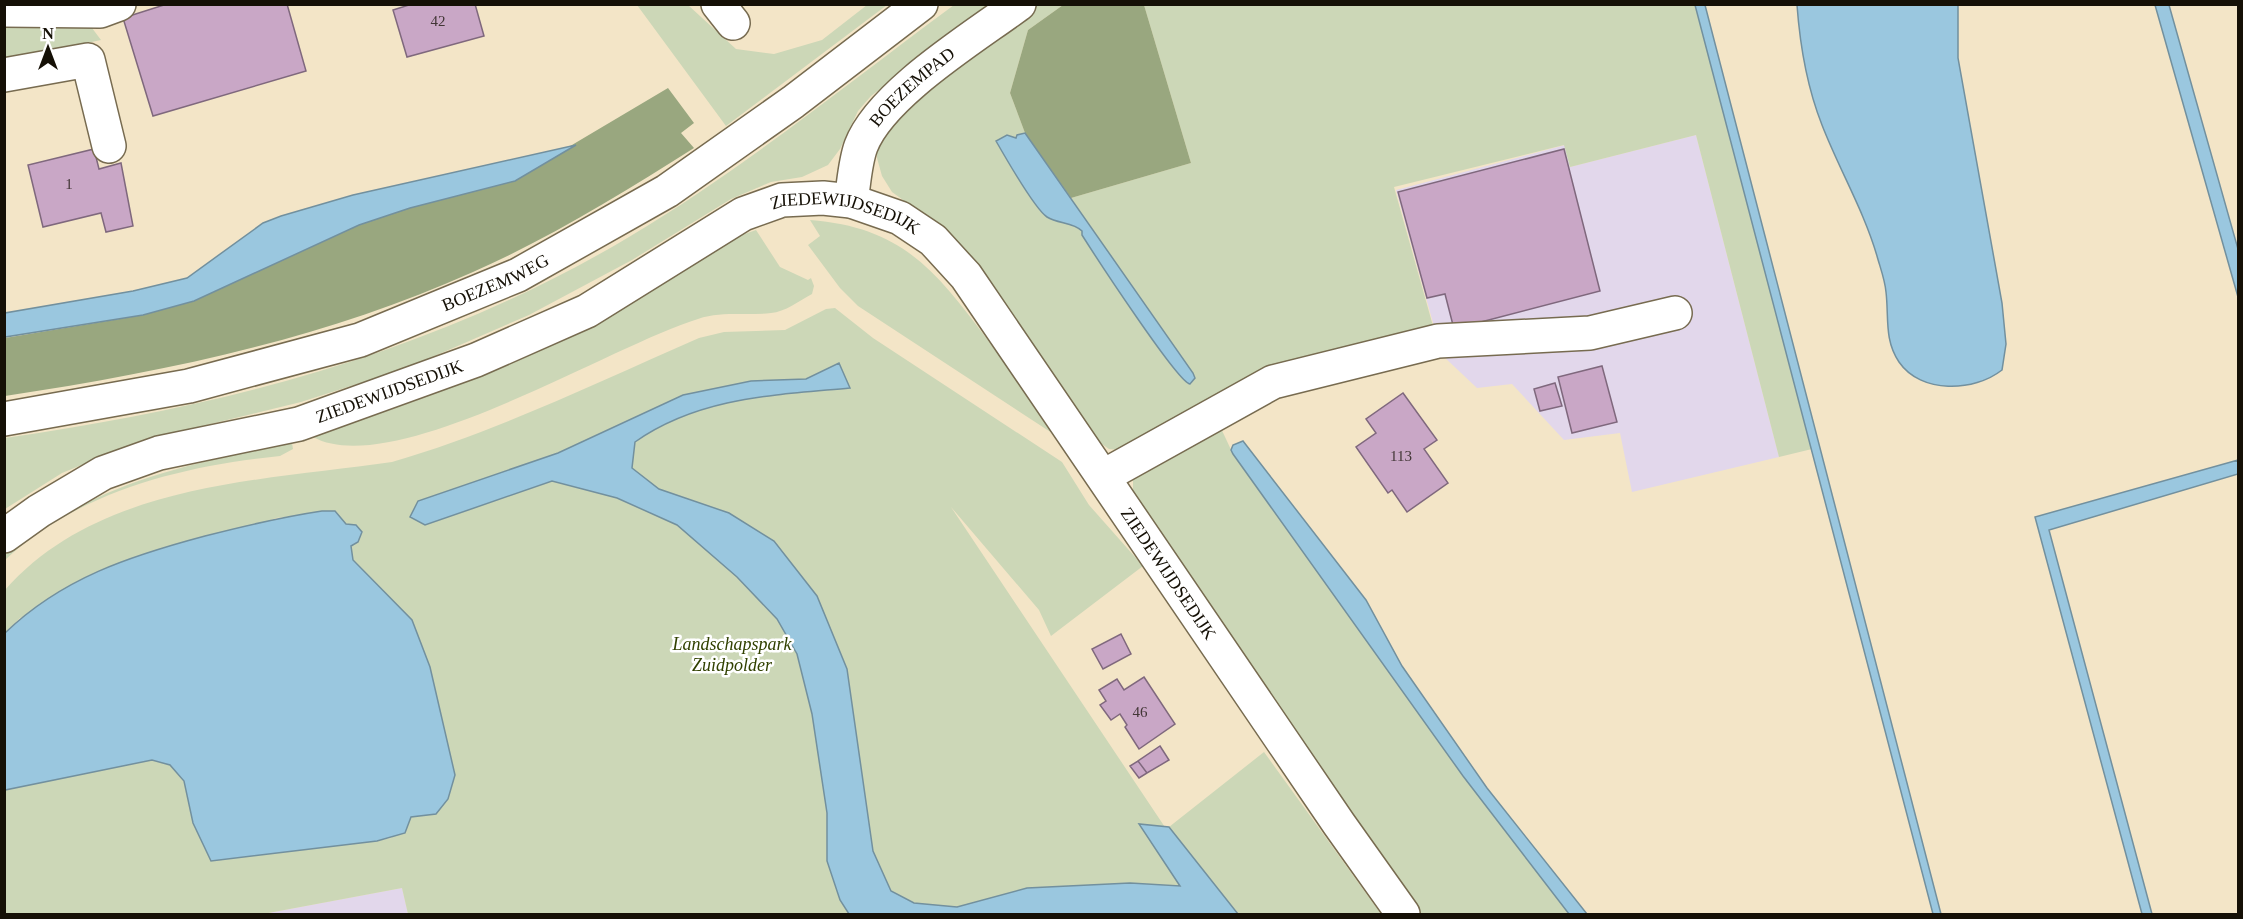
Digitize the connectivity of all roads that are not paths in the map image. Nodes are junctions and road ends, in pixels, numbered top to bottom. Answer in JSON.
{"nodes":[{"id":1,"x":119,"y":4,"type":"edge"},
{"id":2,"x":921,"y":4,"type":"edge"},
{"id":3,"x":1018,"y":4,"type":"edge"},
{"id":4,"x":4,"y":10,"type":"edge"},
{"id":5,"x":4,"y":75,"type":"edge"},
{"id":6,"x":109,"y":146,"type":"dead end"},
{"id":7,"x":851,"y":201,"type":"junction"},
{"id":8,"x":1675,"y":313,"type":"dead end"},
{"id":9,"x":4,"y":419,"type":"edge"},
{"id":10,"x":1104,"y":476,"type":"junction"},
{"id":11,"x":4,"y":536,"type":"edge"},
{"id":12,"x":1403,"y":915,"type":"edge"}],
"edges":[{"from":1,"to":4,"type":"street"},
{"from":2,"to":9,"type":"street","name":"BOEZEMWEG"},
{"from":3,"to":7,"type":"street","name":"BOEZEMPAD"},
{"from":5,"to":6,"type":"street"},
{"from":7,"to":10,"type":"street","name":"ZIEDEWIJDSEDIJK"},
{"from":7,"to":11,"type":"street","name":"ZIEDEWIJDSEDIJK"},
{"from":8,"to":10,"type":"street"},
{"from":10,"to":12,"type":"street","name":"ZIEDEWIJDSEDIJK"}]}
